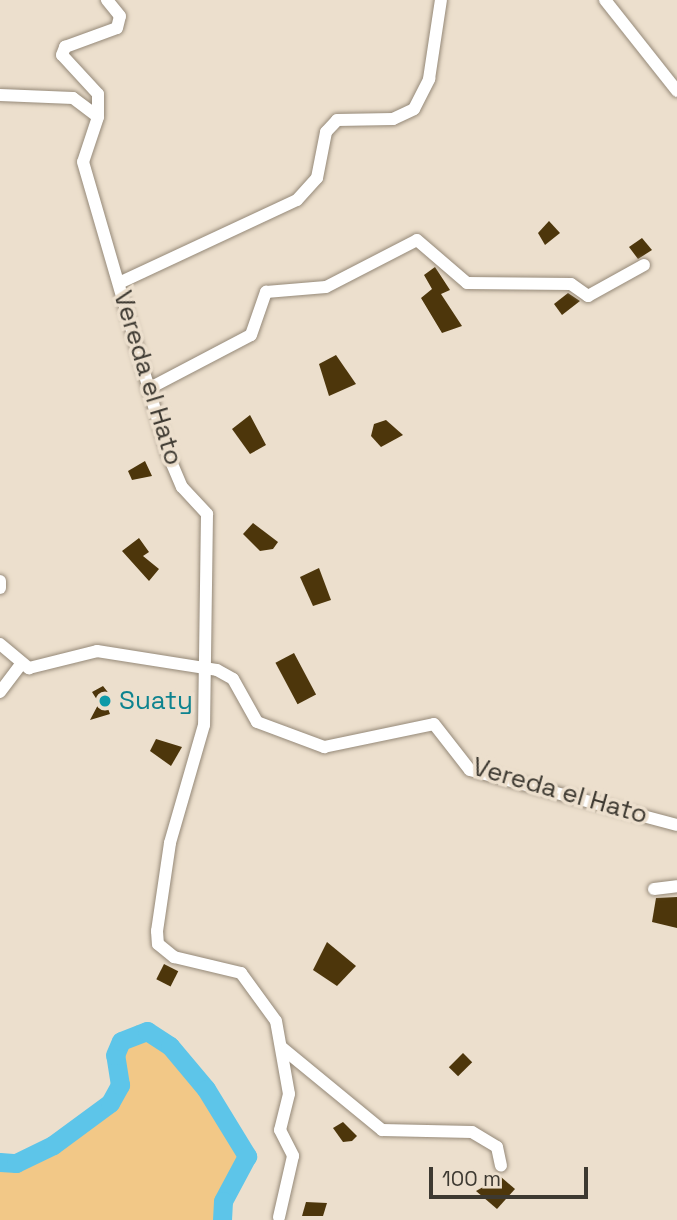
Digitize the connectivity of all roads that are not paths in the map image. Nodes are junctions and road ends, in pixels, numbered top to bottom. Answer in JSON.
{"nodes":[{"id":1,"x":107,"y":0,"type":"edge"},
{"id":2,"x":441,"y":0,"type":"edge"},
{"id":3,"x":605,"y":0,"type":"edge"},
{"id":4,"x":677,"y":92,"type":"edge"},
{"id":5,"x":0,"y":95,"type":"edge"},
{"id":6,"x":97,"y":125,"type":"junction"},
{"id":7,"x":644,"y":265,"type":"dead end"},
{"id":8,"x":119,"y":283,"type":"junction"},
{"id":9,"x":148,"y":389,"type":"junction"},
{"id":10,"x":0,"y":581,"type":"edge"},
{"id":11,"x":0,"y":588,"type":"edge"},
{"id":12,"x":0,"y":644,"type":"edge"},
{"id":13,"x":20,"y":665,"type":"junction"},
{"id":14,"x":206,"y":668,"type":"junction"},
{"id":15,"x":0,"y":692,"type":"edge"},
{"id":16,"x":677,"y":825,"type":"edge"},
{"id":17,"x":677,"y":887,"type":"edge"},
{"id":18,"x":654,"y":889,"type":"dead end"},
{"id":19,"x":280,"y":1047,"type":"junction"},
{"id":20,"x":501,"y":1166,"type":"dead end"},
{"id":21,"x":279,"y":1217,"type":"dead end"}],
"edges":[{"from":1,"to":6,"type":"street","name":"Vereda el Hato"},
{"from":2,"to":8,"type":"street"},
{"from":3,"to":4,"type":"street"},
{"from":5,"to":6,"type":"street"},
{"from":6,"to":8,"type":"street","name":"Vereda el Hato"},
{"from":7,"to":9,"type":"street"},
{"from":8,"to":9,"type":"street","name":"Vereda el Hato"},
{"from":9,"to":14,"type":"street","name":"Vereda el Hato"},
{"from":10,"to":11,"type":"street"},
{"from":12,"to":13,"type":"street"},
{"from":13,"to":14,"type":"street","name":"Vereda el Hato"},
{"from":13,"to":15,"type":"street"},
{"from":14,"to":16,"type":"street","name":"Vereda el Hato"},
{"from":14,"to":19,"type":"street","name":"Vereda el Hato"},
{"from":17,"to":18,"type":"street"},
{"from":19,"to":20,"type":"street"},
{"from":19,"to":21,"type":"street","name":"Vereda el Hato"}]}
